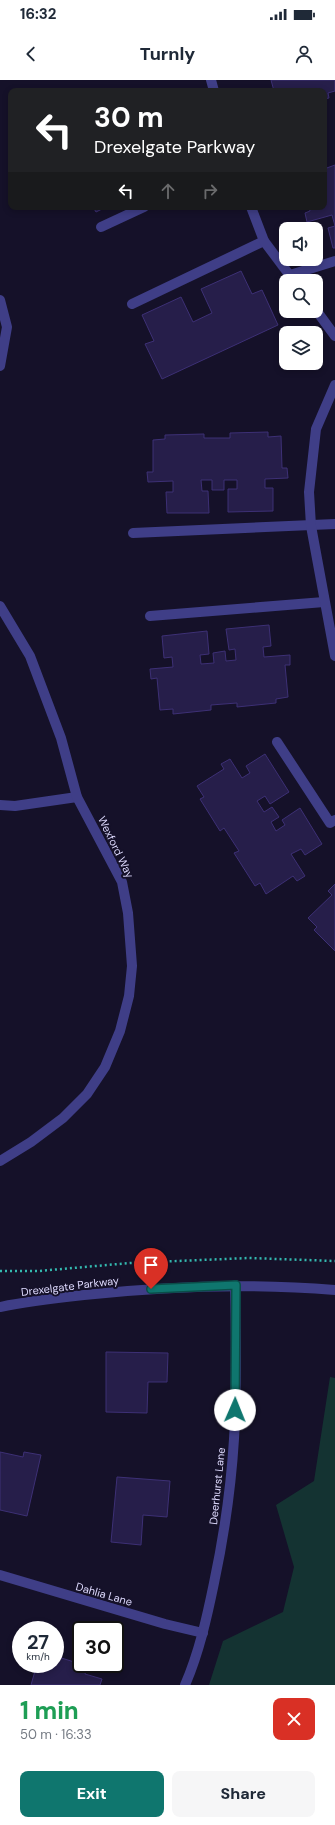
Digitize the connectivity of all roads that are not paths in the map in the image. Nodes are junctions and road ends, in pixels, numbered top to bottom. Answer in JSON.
{"nodes":[{"id":1,"x":138,"y":210,"type":"edge"},
{"id":2,"x":252,"y":210,"type":"edge"},
{"id":3,"x":101,"y":227,"type":"dead end"},
{"id":4,"x":264,"y":241,"type":"junction"},
{"id":5,"x":335,"y":261,"type":"edge"},
{"id":6,"x":289,"y":274,"type":"edge"},
{"id":7,"x":302,"y":274,"type":"edge"},
{"id":8,"x":0,"y":300,"type":"edge"},
{"id":9,"x":132,"y":304,"type":"dead end"},
{"id":10,"x":322,"y":318,"type":"edge"},
{"id":11,"x":4,"y":328,"type":"edge"},
{"id":12,"x":335,"y":336,"type":"edge"},
{"id":13,"x":0,"y":366,"type":"edge"},
{"id":14,"x":335,"y":385,"type":"edge"},
{"id":15,"x":335,"y":524,"type":"edge"},
{"id":16,"x":311,"y":526,"type":"junction"},
{"id":17,"x":133,"y":533,"type":"dead end"},
{"id":18,"x":324,"y":602,"type":"junction"},
{"id":19,"x":0,"y":606,"type":"edge"},
{"id":20,"x":150,"y":616,"type":"dead end"},
{"id":21,"x":332,"y":624,"type":"edge"},
{"id":22,"x":335,"y":656,"type":"edge"},
{"id":23,"x":277,"y":742,"type":"dead end"},
{"id":24,"x":77,"y":797,"type":"junction"},
{"id":25,"x":0,"y":804,"type":"edge"},
{"id":26,"x":335,"y":820,"type":"edge"},
{"id":27,"x":0,"y":1161,"type":"edge"},
{"id":28,"x":236,"y":1285,"type":"junction"},
{"id":29,"x":335,"y":1290,"type":"edge"},
{"id":30,"x":0,"y":1307,"type":"edge"},
{"id":31,"x":0,"y":1575,"type":"edge"},
{"id":32,"x":202,"y":1633,"type":"junction"},
{"id":33,"x":185,"y":1685,"type":"edge"}],
"edges":[{"from":1,"to":3,"type":"street"},
{"from":2,"to":4,"type":"street"},
{"from":4,"to":6,"type":"street"},
{"from":4,"to":9,"type":"street"},
{"from":5,"to":7,"type":"street"},
{"from":8,"to":11,"type":"street"},
{"from":10,"to":12,"type":"street"},
{"from":11,"to":13,"type":"street"},
{"from":14,"to":16,"type":"street"},
{"from":15,"to":16,"type":"street"},
{"from":16,"to":17,"type":"street"},
{"from":16,"to":18,"type":"street"},
{"from":18,"to":20,"type":"street"},
{"from":18,"to":21,"type":"street"},
{"from":19,"to":24,"type":"street","name":"Wexford Way"},
{"from":21,"to":22,"type":"street"},
{"from":23,"to":26,"type":"street"},
{"from":24,"to":25,"type":"street"},
{"from":24,"to":27,"type":"street","name":"Wexford Way"},
{"from":28,"to":29,"type":"street","name":"Drexelgate Parkway"},
{"from":28,"to":30,"type":"street","name":"Drexelgate Parkway"},
{"from":28,"to":32,"type":"street","name":"Deerhurst Lane"},
{"from":31,"to":32,"type":"street","name":"Dahlia Lane"},
{"from":32,"to":33,"type":"street","name":"Deerhurst Lane"}]}
